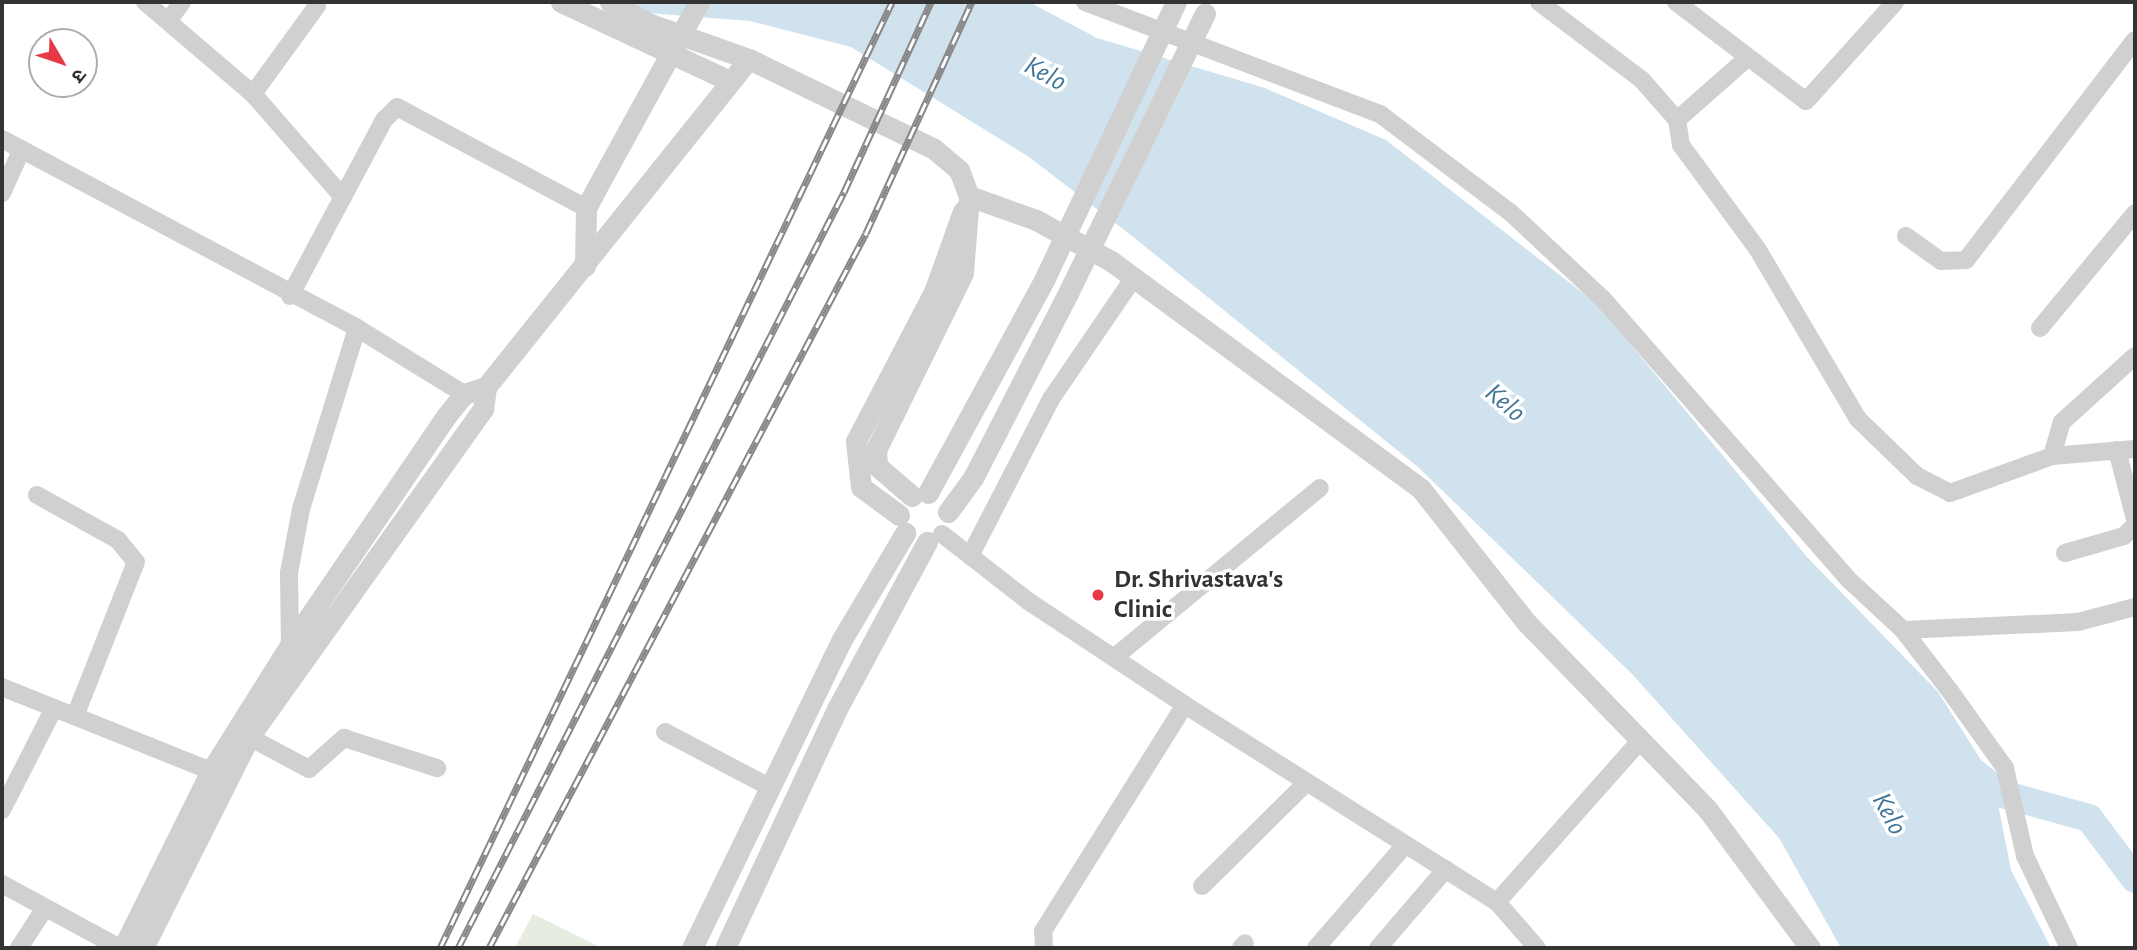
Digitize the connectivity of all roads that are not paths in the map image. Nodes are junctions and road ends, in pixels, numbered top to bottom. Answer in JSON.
{"nodes":[{"id":1,"x":145,"y":2,"type":"edge"},
{"id":2,"x":182,"y":2,"type":"edge"},
{"id":3,"x":561,"y":2,"type":"edge"},
{"id":4,"x":610,"y":2,"type":"edge"},
{"id":5,"x":699,"y":2,"type":"edge"},
{"id":6,"x":1085,"y":2,"type":"edge"},
{"id":7,"x":1176,"y":2,"type":"edge"},
{"id":8,"x":1539,"y":2,"type":"edge"},
{"id":9,"x":1676,"y":2,"type":"edge"},
{"id":10,"x":1895,"y":2,"type":"edge"},
{"id":11,"x":317,"y":6,"type":"dead end"},
{"id":12,"x":1207,"y":8,"type":"edge"},
{"id":13,"x":169,"y":20,"type":"junction"},
{"id":14,"x":2135,"y":40,"type":"edge"},
{"id":15,"x":749,"y":59,"type":"junction"},
{"id":16,"x":1745,"y":60,"type":"junction"},
{"id":17,"x":730,"y":81,"type":"junction"},
{"id":18,"x":253,"y":94,"type":"junction"},
{"id":19,"x":1677,"y":120,"type":"junction"},
{"id":20,"x":2,"y":139,"type":"edge"},
{"id":21,"x":22,"y":149,"type":"junction"},
{"id":22,"x":2,"y":193,"type":"edge"},
{"id":23,"x":969,"y":196,"type":"junction"},
{"id":24,"x":343,"y":197,"type":"junction"},
{"id":25,"x":591,"y":200,"type":"junction"},
{"id":26,"x":2135,"y":213,"type":"edge"},
{"id":27,"x":1906,"y":236,"type":"dead end"},
{"id":28,"x":585,"y":266,"type":"junction"},
{"id":29,"x":1133,"y":279,"type":"junction"},
{"id":30,"x":290,"y":296,"type":"junction"},
{"id":31,"x":357,"y":328,"type":"junction"},
{"id":32,"x":2040,"y":328,"type":"dead end"},
{"id":33,"x":2135,"y":356,"type":"edge"},
{"id":34,"x":486,"y":387,"type":"junction"},
{"id":35,"x":464,"y":394,"type":"junction"},
{"id":36,"x":2135,"y":449,"type":"edge"},
{"id":37,"x":2117,"y":450,"type":"junction"},
{"id":38,"x":2052,"y":456,"type":"junction"},
{"id":39,"x":1320,"y":488,"type":"dead end"},
{"id":40,"x":920,"y":494,"type":"junction"},
{"id":41,"x":37,"y":495,"type":"dead end"},
{"id":42,"x":948,"y":512,"type":"junction"},
{"id":43,"x":2135,"y":519,"type":"edge"},
{"id":44,"x":902,"y":524,"type":"junction"},
{"id":45,"x":2135,"y":525,"type":"edge"},
{"id":46,"x":935,"y":538,"type":"junction"},
{"id":47,"x":2064,"y":554,"type":"dead end"},
{"id":48,"x":970,"y":556,"type":"junction"},
{"id":49,"x":2135,"y":607,"type":"edge"},
{"id":50,"x":1903,"y":630,"type":"junction"},
{"id":51,"x":289,"y":645,"type":"junction"},
{"id":52,"x":1116,"y":656,"type":"junction"},
{"id":53,"x":2,"y":687,"type":"edge"},
{"id":54,"x":1185,"y":705,"type":"junction"},
{"id":55,"x":54,"y":708,"type":"junction"},
{"id":56,"x":75,"y":716,"type":"junction"},
{"id":57,"x":665,"y":732,"type":"dead end"},
{"id":58,"x":249,"y":737,"type":"junction"},
{"id":59,"x":1639,"y":742,"type":"junction"},
{"id":60,"x":437,"y":768,"type":"dead end"},
{"id":61,"x":211,"y":771,"type":"junction"},
{"id":62,"x":1306,"y":783,"type":"junction"},
{"id":63,"x":771,"y":788,"type":"junction"},
{"id":64,"x":2,"y":810,"type":"edge"},
{"id":65,"x":1404,"y":846,"type":"junction"},
{"id":66,"x":1446,"y":869,"type":"junction"},
{"id":67,"x":2,"y":884,"type":"edge"},
{"id":68,"x":1202,"y":886,"type":"dead end"},
{"id":69,"x":1497,"y":902,"type":"junction"},
{"id":70,"x":45,"y":908,"type":"junction"},
{"id":71,"x":19,"y":948,"type":"edge"},
{"id":72,"x":121,"y":948,"type":"edge"},
{"id":73,"x":143,"y":948,"type":"edge"},
{"id":74,"x":692,"y":948,"type":"edge"},
{"id":75,"x":725,"y":948,"type":"edge"},
{"id":76,"x":1044,"y":948,"type":"edge"},
{"id":77,"x":1316,"y":948,"type":"edge"},
{"id":78,"x":1378,"y":948,"type":"edge"},
{"id":79,"x":1537,"y":948,"type":"edge"},
{"id":80,"x":1810,"y":948,"type":"edge"},
{"id":81,"x":2069,"y":948,"type":"edge"}],
"edges":[{"from":1,"to":13,"type":"street"},
{"from":2,"to":13,"type":"street"},
{"from":3,"to":17,"type":"street"},
{"from":4,"to":15,"type":"street"},
{"from":5,"to":25,"type":"street","bridge":true},
{"from":6,"to":50,"type":"street"},
{"from":7,"to":40,"type":"street","bridge":true},
{"from":8,"to":19,"type":"street"},
{"from":9,"to":16,"type":"street"},
{"from":10,"to":16,"type":"street"},
{"from":11,"to":18,"type":"street"},
{"from":12,"to":42,"type":"street","bridge":true},
{"from":13,"to":18,"type":"street"},
{"from":14,"to":27,"type":"street"},
{"from":15,"to":17,"type":"street"},
{"from":15,"to":23,"type":"street"},
{"from":16,"to":19,"type":"street"},
{"from":17,"to":28,"type":"street"},
{"from":18,"to":24,"type":"street"},
{"from":19,"to":38,"type":"street"},
{"from":20,"to":21,"type":"street"},
{"from":21,"to":22,"type":"street"},
{"from":21,"to":30,"type":"street"},
{"from":23,"to":29,"type":"street"},
{"from":23,"to":40,"type":"street"},
{"from":23,"to":44,"type":"street"},
{"from":24,"to":25,"type":"street"},
{"from":24,"to":30,"type":"street"},
{"from":25,"to":28,"type":"street"},
{"from":26,"to":32,"type":"street"},
{"from":28,"to":34,"type":"street"},
{"from":29,"to":48,"type":"street"},
{"from":29,"to":59,"type":"street"},
{"from":30,"to":31,"type":"street"},
{"from":31,"to":35,"type":"street"},
{"from":31,"to":51,"type":"street"},
{"from":33,"to":38,"type":"street"},
{"from":34,"to":35,"type":"street"},
{"from":34,"to":58,"type":"street"},
{"from":35,"to":51,"type":"street"},
{"from":36,"to":37,"type":"street"},
{"from":37,"to":38,"type":"street"},
{"from":37,"to":43,"type":"street"},
{"from":39,"to":52,"type":"street"},
{"from":40,"to":42,"type":"street"},
{"from":40,"to":44,"type":"street"},
{"from":41,"to":56,"type":"street"},
{"from":42,"to":46,"type":"street"},
{"from":44,"to":46,"type":"street"},
{"from":44,"to":63,"type":"street"},
{"from":45,"to":47,"type":"street"},
{"from":46,"to":48,"type":"street"},
{"from":46,"to":75,"type":"street"},
{"from":48,"to":52,"type":"street"},
{"from":49,"to":50,"type":"street"},
{"from":50,"to":81,"type":"street"},
{"from":51,"to":61,"type":"street"},
{"from":52,"to":54,"type":"street"},
{"from":53,"to":55,"type":"street"},
{"from":54,"to":62,"type":"street"},
{"from":54,"to":76,"type":"street"},
{"from":55,"to":56,"type":"street"},
{"from":55,"to":64,"type":"street"},
{"from":56,"to":61,"type":"street"},
{"from":57,"to":63,"type":"street"},
{"from":58,"to":60,"type":"street"},
{"from":58,"to":73,"type":"street"},
{"from":59,"to":69,"type":"street"},
{"from":59,"to":80,"type":"street"},
{"from":61,"to":72,"type":"street"},
{"from":62,"to":65,"type":"street"},
{"from":62,"to":68,"type":"street"},
{"from":63,"to":74,"type":"street"},
{"from":65,"to":66,"type":"street"},
{"from":65,"to":77,"type":"street"},
{"from":66,"to":69,"type":"street"},
{"from":66,"to":78,"type":"street"},
{"from":67,"to":70,"type":"street"},
{"from":69,"to":79,"type":"street"},
{"from":70,"to":71,"type":"street"},
{"from":70,"to":72,"type":"street"}]}
